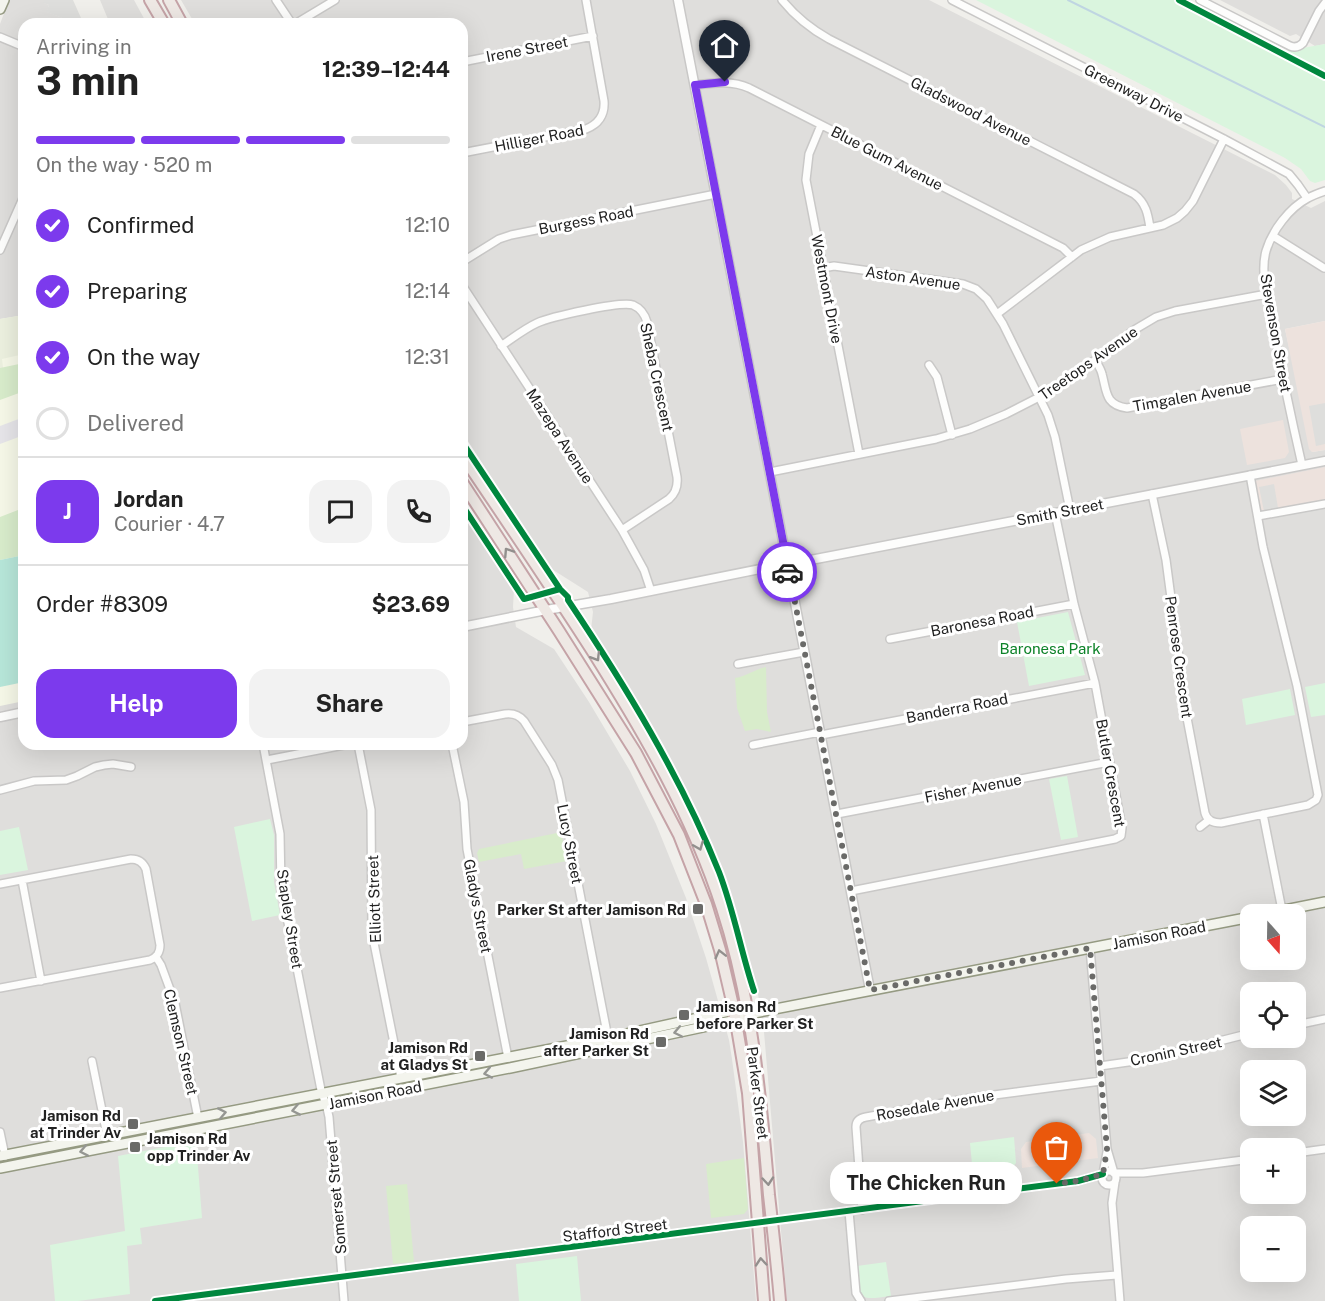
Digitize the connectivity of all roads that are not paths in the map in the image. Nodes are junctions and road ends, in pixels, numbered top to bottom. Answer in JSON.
{"nodes":[{"id":1,"x":4,"y":0,"type":"edge"},
{"id":2,"x":150,"y":0,"type":"edge"},
{"id":3,"x":169,"y":0,"type":"edge"},
{"id":4,"x":276,"y":0,"type":"edge"},
{"id":5,"x":335,"y":0,"type":"edge"},
{"id":6,"x":586,"y":0,"type":"edge"},
{"id":7,"x":678,"y":0,"type":"edge"},
{"id":8,"x":782,"y":0,"type":"edge"},
{"id":9,"x":952,"y":0,"type":"edge"},
{"id":10,"x":1200,"y":0,"type":"edge"},
{"id":11,"x":1325,"y":3,"type":"edge"},
{"id":12,"x":0,"y":9,"type":"edge"},
{"id":13,"x":160,"y":18,"type":"edge"},
{"id":14,"x":179,"y":18,"type":"edge"},
{"id":15,"x":289,"y":18,"type":"edge"},
{"id":16,"x":304,"y":18,"type":"edge"},
{"id":17,"x":593,"y":36,"type":"junction"},
{"id":18,"x":0,"y":37,"type":"edge"},
{"id":19,"x":18,"y":44,"type":"edge"},
{"id":20,"x":468,"y":61,"type":"edge"},
{"id":21,"x":695,"y":85,"type":"junction"},
{"id":22,"x":821,"y":125,"type":"junction"},
{"id":23,"x":1224,"y":139,"type":"junction"},
{"id":24,"x":468,"y":152,"type":"edge"},
{"id":25,"x":1325,"y":191,"type":"edge"},
{"id":26,"x":716,"y":194,"type":"junction"},
{"id":27,"x":1307,"y":198,"type":"junction"},
{"id":28,"x":18,"y":210,"type":"edge"},
{"id":29,"x":1150,"y":228,"type":"junction"},
{"id":30,"x":1273,"y":236,"type":"junction"},
{"id":31,"x":0,"y":250,"type":"edge"},
{"id":32,"x":1072,"y":257,"type":"junction"},
{"id":33,"x":468,"y":258,"type":"edge"},
{"id":34,"x":823,"y":268,"type":"junction"},
{"id":35,"x":1324,"y":268,"type":"edge"},
{"id":36,"x":468,"y":294,"type":"edge"},
{"id":37,"x":1268,"y":294,"type":"junction"},
{"id":38,"x":997,"y":314,"type":"junction"},
{"id":39,"x":501,"y":346,"type":"junction"},
{"id":40,"x":1095,"y":360,"type":"junction"},
{"id":41,"x":929,"y":365,"type":"dead end"},
{"id":42,"x":1283,"y":379,"type":"junction"},
{"id":43,"x":1039,"y":397,"type":"junction"},
{"id":44,"x":952,"y":435,"type":"junction"},
{"id":45,"x":859,"y":454,"type":"junction"},
{"id":46,"x":1325,"y":460,"type":"edge"},
{"id":47,"x":468,"y":464,"type":"edge"},
{"id":48,"x":1302,"y":465,"type":"junction"},
{"id":49,"x":770,"y":472,"type":"junction"},
{"id":50,"x":1250,"y":475,"type":"junction"},
{"id":51,"x":468,"y":491,"type":"edge"},
{"id":52,"x":1152,"y":494,"type":"junction"},
{"id":53,"x":1325,"y":504,"type":"edge"},
{"id":54,"x":1070,"y":510,"type":"junction"},
{"id":55,"x":1055,"y":513,"type":"junction"},
{"id":56,"x":1258,"y":516,"type":"junction"},
{"id":57,"x":622,"y":530,"type":"junction"},
{"id":58,"x":786,"y":557,"type":"junction"},
{"id":59,"x":795,"y":563,"type":"junction"},
{"id":60,"x":780,"y":565,"type":"junction"},
{"id":61,"x":789,"y":572,"type":"junction"},
{"id":62,"x":651,"y":591,"type":"junction"},
{"id":63,"x":1074,"y":604,"type":"junction"},
{"id":64,"x":564,"y":608,"type":"junction"},
{"id":65,"x":546,"y":610,"type":"junction"},
{"id":66,"x":468,"y":626,"type":"edge"},
{"id":67,"x":890,"y":639,"type":"dead end"},
{"id":68,"x":804,"y":652,"type":"junction"},
{"id":69,"x":738,"y":664,"type":"dead end"},
{"id":70,"x":1095,"y":682,"type":"junction"},
{"id":71,"x":18,"y":713,"type":"edge"},
{"id":72,"x":0,"y":717,"type":"edge"},
{"id":73,"x":468,"y":721,"type":"edge"},
{"id":74,"x":820,"y":733,"type":"junction"},
{"id":75,"x":753,"y":745,"type":"dead end"},
{"id":76,"x":264,"y":750,"type":"edge"},
{"id":77,"x":318,"y":750,"type":"edge"},
{"id":78,"x":359,"y":750,"type":"edge"},
{"id":79,"x":453,"y":750,"type":"edge"},
{"id":80,"x":267,"y":760,"type":"junction"},
{"id":81,"x":1109,"y":762,"type":"junction"},
{"id":82,"x":131,"y":767,"type":"dead end"},
{"id":83,"x":0,"y":790,"type":"edge"},
{"id":84,"x":1321,"y":800,"type":"edge"},
{"id":85,"x":837,"y":814,"type":"junction"},
{"id":86,"x":1263,"y":814,"type":"junction"},
{"id":87,"x":1209,"y":820,"type":"junction"},
{"id":88,"x":1200,"y":827,"type":"dead end"},
{"id":89,"x":22,"y":880,"type":"junction"},
{"id":90,"x":0,"y":884,"type":"edge"},
{"id":91,"x":851,"y":891,"type":"junction"},
{"id":92,"x":1325,"y":902,"type":"edge"},
{"id":93,"x":1281,"y":904,"type":"edge"},
{"id":94,"x":1306,"y":906,"type":"edge"},
{"id":95,"x":1240,"y":918,"type":"edge"},
{"id":96,"x":1090,"y":948,"type":"junction"},
{"id":97,"x":156,"y":957,"type":"junction"},
{"id":98,"x":41,"y":981,"type":"junction"},
{"id":99,"x":0,"y":988,"type":"edge"},
{"id":100,"x":870,"y":990,"type":"junction"},
{"id":101,"x":748,"y":1014,"type":"junction"},
{"id":102,"x":735,"y":1015,"type":"junction"},
{"id":103,"x":1325,"y":1019,"type":"edge"},
{"id":104,"x":1306,"y":1022,"type":"edge"},
{"id":105,"x":1240,"y":1036,"type":"edge"},
{"id":106,"x":609,"y":1042,"type":"junction"},
{"id":107,"x":508,"y":1058,"type":"junction"},
{"id":108,"x":92,"y":1061,"type":"dead end"},
{"id":109,"x":1100,"y":1065,"type":"junction"},
{"id":110,"x":510,"y":1068,"type":"junction"},
{"id":111,"x":401,"y":1078,"type":"junction"},
{"id":112,"x":1101,"y":1081,"type":"junction"},
{"id":113,"x":403,"y":1090,"type":"junction"},
{"id":114,"x":322,"y":1094,"type":"junction"},
{"id":115,"x":326,"y":1104,"type":"junction"},
{"id":116,"x":198,"y":1118,"type":"junction"},
{"id":117,"x":201,"y":1129,"type":"junction"},
{"id":118,"x":0,"y":1132,"type":"edge"},
{"id":119,"x":106,"y":1136,"type":"junction"},
{"id":120,"x":108,"y":1146,"type":"junction"},
{"id":121,"x":1107,"y":1149,"type":"junction"},
{"id":122,"x":1325,"y":1149,"type":"edge"},
{"id":123,"x":1306,"y":1152,"type":"edge"},
{"id":124,"x":2,"y":1156,"type":"edge"},
{"id":125,"x":1240,"y":1160,"type":"edge"},
{"id":126,"x":3,"y":1167,"type":"edge"},
{"id":127,"x":1114,"y":1173,"type":"junction"},
{"id":128,"x":1143,"y":1173,"type":"junction"},
{"id":129,"x":1103,"y":1174,"type":"junction"},
{"id":130,"x":1078,"y":1181,"type":"junction"},
{"id":131,"x":1115,"y":1182,"type":"junction"},
{"id":132,"x":1105,"y":1183,"type":"junction"},
{"id":133,"x":1112,"y":1203,"type":"junction"},
{"id":134,"x":862,"y":1210,"type":"junction"},
{"id":135,"x":849,"y":1211,"type":"junction"},
{"id":136,"x":772,"y":1222,"type":"junction"},
{"id":137,"x":758,"y":1224,"type":"junction"},
{"id":138,"x":1117,"y":1275,"type":"junction"},
{"id":139,"x":342,"y":1277,"type":"junction"},
{"id":140,"x":155,"y":1301,"type":"edge"},
{"id":141,"x":344,"y":1301,"type":"edge"},
{"id":142,"x":764,"y":1301,"type":"edge"},
{"id":143,"x":780,"y":1301,"type":"edge"},
{"id":144,"x":861,"y":1301,"type":"edge"},
{"id":145,"x":889,"y":1301,"type":"edge"},
{"id":146,"x":1119,"y":1301,"type":"edge"}],
"edges":[{"from":1,"to":12,"type":"main road"},
{"from":2,"to":13,"type":"highway"},
{"from":3,"to":14,"type":"highway"},
{"from":4,"to":15,"type":"street"},
{"from":5,"to":16,"type":"street"},
{"from":6,"to":17,"type":"street","name":"Hilliger Road"},
{"from":7,"to":21,"type":"street"},
{"from":8,"to":29,"type":"street","name":"Gladswood Avenue"},
{"from":9,"to":23,"type":"street","name":"Greenway Drive"},
{"from":10,"to":11,"type":"street"},
{"from":17,"to":20,"type":"street","name":"Irene Street"},
{"from":17,"to":24,"type":"street","name":"Hilliger Road"},
{"from":18,"to":19,"type":"street"},
{"from":21,"to":22,"type":"street","name":"Blue Gum Avenue"},
{"from":21,"to":26,"type":"street"},
{"from":22,"to":32,"type":"street","name":"Blue Gum Avenue"},
{"from":22,"to":34,"type":"street","name":"Westmont Drive"},
{"from":23,"to":27,"type":"street","name":"Greenway Drive"},
{"from":23,"to":29,"type":"street"},
{"from":25,"to":27,"type":"street","name":"Stevenson Street"},
{"from":26,"to":33,"type":"street","name":"Burgess Road"},
{"from":26,"to":49,"type":"street"},
{"from":27,"to":30,"type":"street","name":"Stevenson Street"},
{"from":28,"to":31,"type":"street"},
{"from":29,"to":32,"type":"street"},
{"from":30,"to":35,"type":"street"},
{"from":30,"to":37,"type":"street","name":"Stevenson Street"},
{"from":32,"to":38,"type":"street"},
{"from":34,"to":38,"type":"street","name":"Aston Avenue"},
{"from":34,"to":45,"type":"street","name":"Westmont Drive"},
{"from":36,"to":39,"type":"street","name":"Mazepa Avenue"},
{"from":37,"to":40,"type":"street","name":"Treetops Avenue"},
{"from":37,"to":42,"type":"street","name":"Stevenson Street"},
{"from":38,"to":43,"type":"street","name":"Aston Avenue"},
{"from":39,"to":57,"type":"street","name":"Mazepa Avenue"},
{"from":39,"to":57,"type":"street","name":"Sheba Crescent"},
{"from":40,"to":42,"type":"street","name":"Timgalen Avenue"},
{"from":40,"to":43,"type":"street","name":"Treetops Avenue"},
{"from":41,"to":44,"type":"street"},
{"from":42,"to":48,"type":"street","name":"Stevenson Street"},
{"from":43,"to":44,"type":"street","name":"Treetops Avenue"},
{"from":43,"to":54,"type":"street","name":"Aston Avenue"},
{"from":44,"to":45,"type":"street","name":"Treetops Avenue"},
{"from":45,"to":49,"type":"street","name":"Treetops Avenue"},
{"from":46,"to":48,"type":"street","name":"Smith Street"},
{"from":47,"to":64,"type":"highway","name":"Parker Street"},
{"from":48,"to":50,"type":"street","name":"Smith Street"},
{"from":49,"to":58,"type":"street"},
{"from":50,"to":52,"type":"street","name":"Smith Street"},
{"from":50,"to":56,"type":"street"},
{"from":65,"to":51,"type":"highway","name":"Parker Street","one_way":true},
{"from":52,"to":54,"type":"street","name":"Smith Street"},
{"from":52,"to":87,"type":"street","name":"Penrose Crescent"},
{"from":53,"to":56,"type":"street"},
{"from":54,"to":55,"type":"street","name":"Smith Street"},
{"from":55,"to":59,"type":"street","name":"Smith Street"},
{"from":55,"to":63,"type":"street","name":"Butler Crescent"},
{"from":56,"to":84,"type":"street"},
{"from":57,"to":62,"type":"street","name":"Mazepa Avenue"},
{"from":58,"to":59,"type":"street"},
{"from":58,"to":60,"type":"street"},
{"from":59,"to":61,"type":"street"},
{"from":60,"to":61,"type":"street"},
{"from":60,"to":62,"type":"street"},
{"from":61,"to":68,"type":"street"},
{"from":62,"to":64,"type":"street"},
{"from":63,"to":67,"type":"street","name":"Baronesa Road"},
{"from":63,"to":70,"type":"street","name":"Butler Crescent"},
{"from":64,"to":65,"type":"street"},
{"from":64,"to":101,"type":"highway","name":"Parker Street","one_way":true},
{"from":65,"to":66,"type":"street"},
{"from":102,"to":65,"type":"highway","name":"Parker Street","one_way":true},
{"from":68,"to":69,"type":"street"},
{"from":68,"to":74,"type":"street"},
{"from":70,"to":74,"type":"street","name":"Banderra Road"},
{"from":70,"to":81,"type":"street","name":"Butler Crescent"},
{"from":71,"to":72,"type":"street"},
{"from":73,"to":106,"type":"street","name":"Lucy Street"},
{"from":74,"to":75,"type":"street","name":"Banderra Road"},
{"from":74,"to":85,"type":"street"},
{"from":76,"to":80,"type":"street","name":"Stapley Street"},
{"from":77,"to":80,"type":"street"},
{"from":78,"to":111,"type":"street","name":"Elliott Street"},
{"from":79,"to":107,"type":"street","name":"Gladys Street"},
{"from":80,"to":114,"type":"street","name":"Stapley Street"},
{"from":81,"to":85,"type":"street","name":"Fisher Avenue"},
{"from":81,"to":91,"type":"street","name":"Butler Crescent"},
{"from":82,"to":83,"type":"street"},
{"from":84,"to":86,"type":"street"},
{"from":85,"to":91,"type":"street"},
{"from":86,"to":87,"type":"street"},
{"from":86,"to":93,"type":"street"},
{"from":87,"to":88,"type":"street"},
{"from":89,"to":90,"type":"street"},
{"from":89,"to":97,"type":"street"},
{"from":89,"to":98,"type":"street"},
{"from":91,"to":100,"type":"street"},
{"from":92,"to":94,"type":"main road"},
{"from":95,"to":96,"type":"main road","name":"Jamison Road"},
{"from":96,"to":100,"type":"main road","name":"Jamison Road"},
{"from":96,"to":109,"type":"street"},
{"from":97,"to":98,"type":"street"},
{"from":97,"to":116,"type":"street","name":"Clemson Street"},
{"from":98,"to":99,"type":"street"},
{"from":100,"to":101,"type":"main road","name":"Jamison Road"},
{"from":101,"to":102,"type":"main road","name":"Jamison Road"},
{"from":101,"to":136,"type":"highway","name":"Parker Street","one_way":true},
{"from":102,"to":106,"type":"main road","name":"Jamison Road"},
{"from":102,"to":137,"type":"highway","name":"Parker Street"},
{"from":103,"to":104,"type":"street"},
{"from":105,"to":109,"type":"street","name":"Cronin Street"},
{"from":106,"to":107,"type":"main road","name":"Jamison Road"},
{"from":106,"to":110,"type":"main road","name":"Jamison Road"},
{"from":107,"to":110,"type":"street","name":"Gladys Street"},
{"from":107,"to":111,"type":"main road","name":"Jamison Road"},
{"from":108,"to":119,"type":"street"},
{"from":109,"to":112,"type":"street"},
{"from":110,"to":113,"type":"main road","name":"Jamison Road","one_way":true},
{"from":111,"to":113,"type":"street","name":"Elliott Street"},
{"from":111,"to":114,"type":"main road","name":"Jamison Road"},
{"from":112,"to":121,"type":"street"},
{"from":112,"to":134,"type":"street","name":"Rosedale Avenue"},
{"from":113,"to":115,"type":"main road","name":"Jamison Road"},
{"from":114,"to":115,"type":"street","name":"Somerset Street"},
{"from":116,"to":114,"type":"main road","name":"Jamison Road","one_way":true},
{"from":115,"to":117,"type":"main road","name":"Jamison Road","one_way":true},
{"from":115,"to":139,"type":"street","name":"Somerset Street"},
{"from":116,"to":117,"type":"street","name":"Clemson Street"},
{"from":116,"to":119,"type":"main road","name":"Jamison Road"},
{"from":117,"to":120,"type":"main road","name":"Jamison Road"},
{"from":118,"to":124,"type":"street"},
{"from":119,"to":120,"type":"street"},
{"from":119,"to":124,"type":"main road","name":"Jamison Road"},
{"from":120,"to":126,"type":"main road","name":"Jamison Road","one_way":true},
{"from":121,"to":127,"type":"street"},
{"from":121,"to":129,"type":"street"},
{"from":122,"to":123,"type":"street"},
{"from":124,"to":126,"type":"street"},
{"from":125,"to":128,"type":"street"},
{"from":127,"to":128,"type":"street"},
{"from":127,"to":129,"type":"street"},
{"from":127,"to":131,"type":"street"},
{"from":128,"to":131,"type":"street"},
{"from":129,"to":130,"type":"street","name":"Stafford Street"},
{"from":129,"to":132,"type":"street"},
{"from":130,"to":132,"type":"street","name":"Stafford Street"},
{"from":130,"to":134,"type":"street","name":"Stafford Street"},
{"from":131,"to":132,"type":"street"},
{"from":131,"to":133,"type":"street"},
{"from":132,"to":133,"type":"street"},
{"from":133,"to":138,"type":"street"},
{"from":134,"to":135,"type":"street","name":"Stafford Street"},
{"from":135,"to":136,"type":"street","name":"Stafford Street"},
{"from":135,"to":144,"type":"street"},
{"from":136,"to":137,"type":"street","name":"Stafford Street"},
{"from":136,"to":143,"type":"highway","name":"Parker Street"},
{"from":137,"to":139,"type":"street","name":"Stafford Street"},
{"from":142,"to":137,"type":"highway","name":"Parker Street","one_way":true},
{"from":138,"to":145,"type":"street"},
{"from":138,"to":146,"type":"street"},
{"from":139,"to":140,"type":"street","name":"Stafford Street"},
{"from":139,"to":141,"type":"street","name":"Somerset Street"}]}
